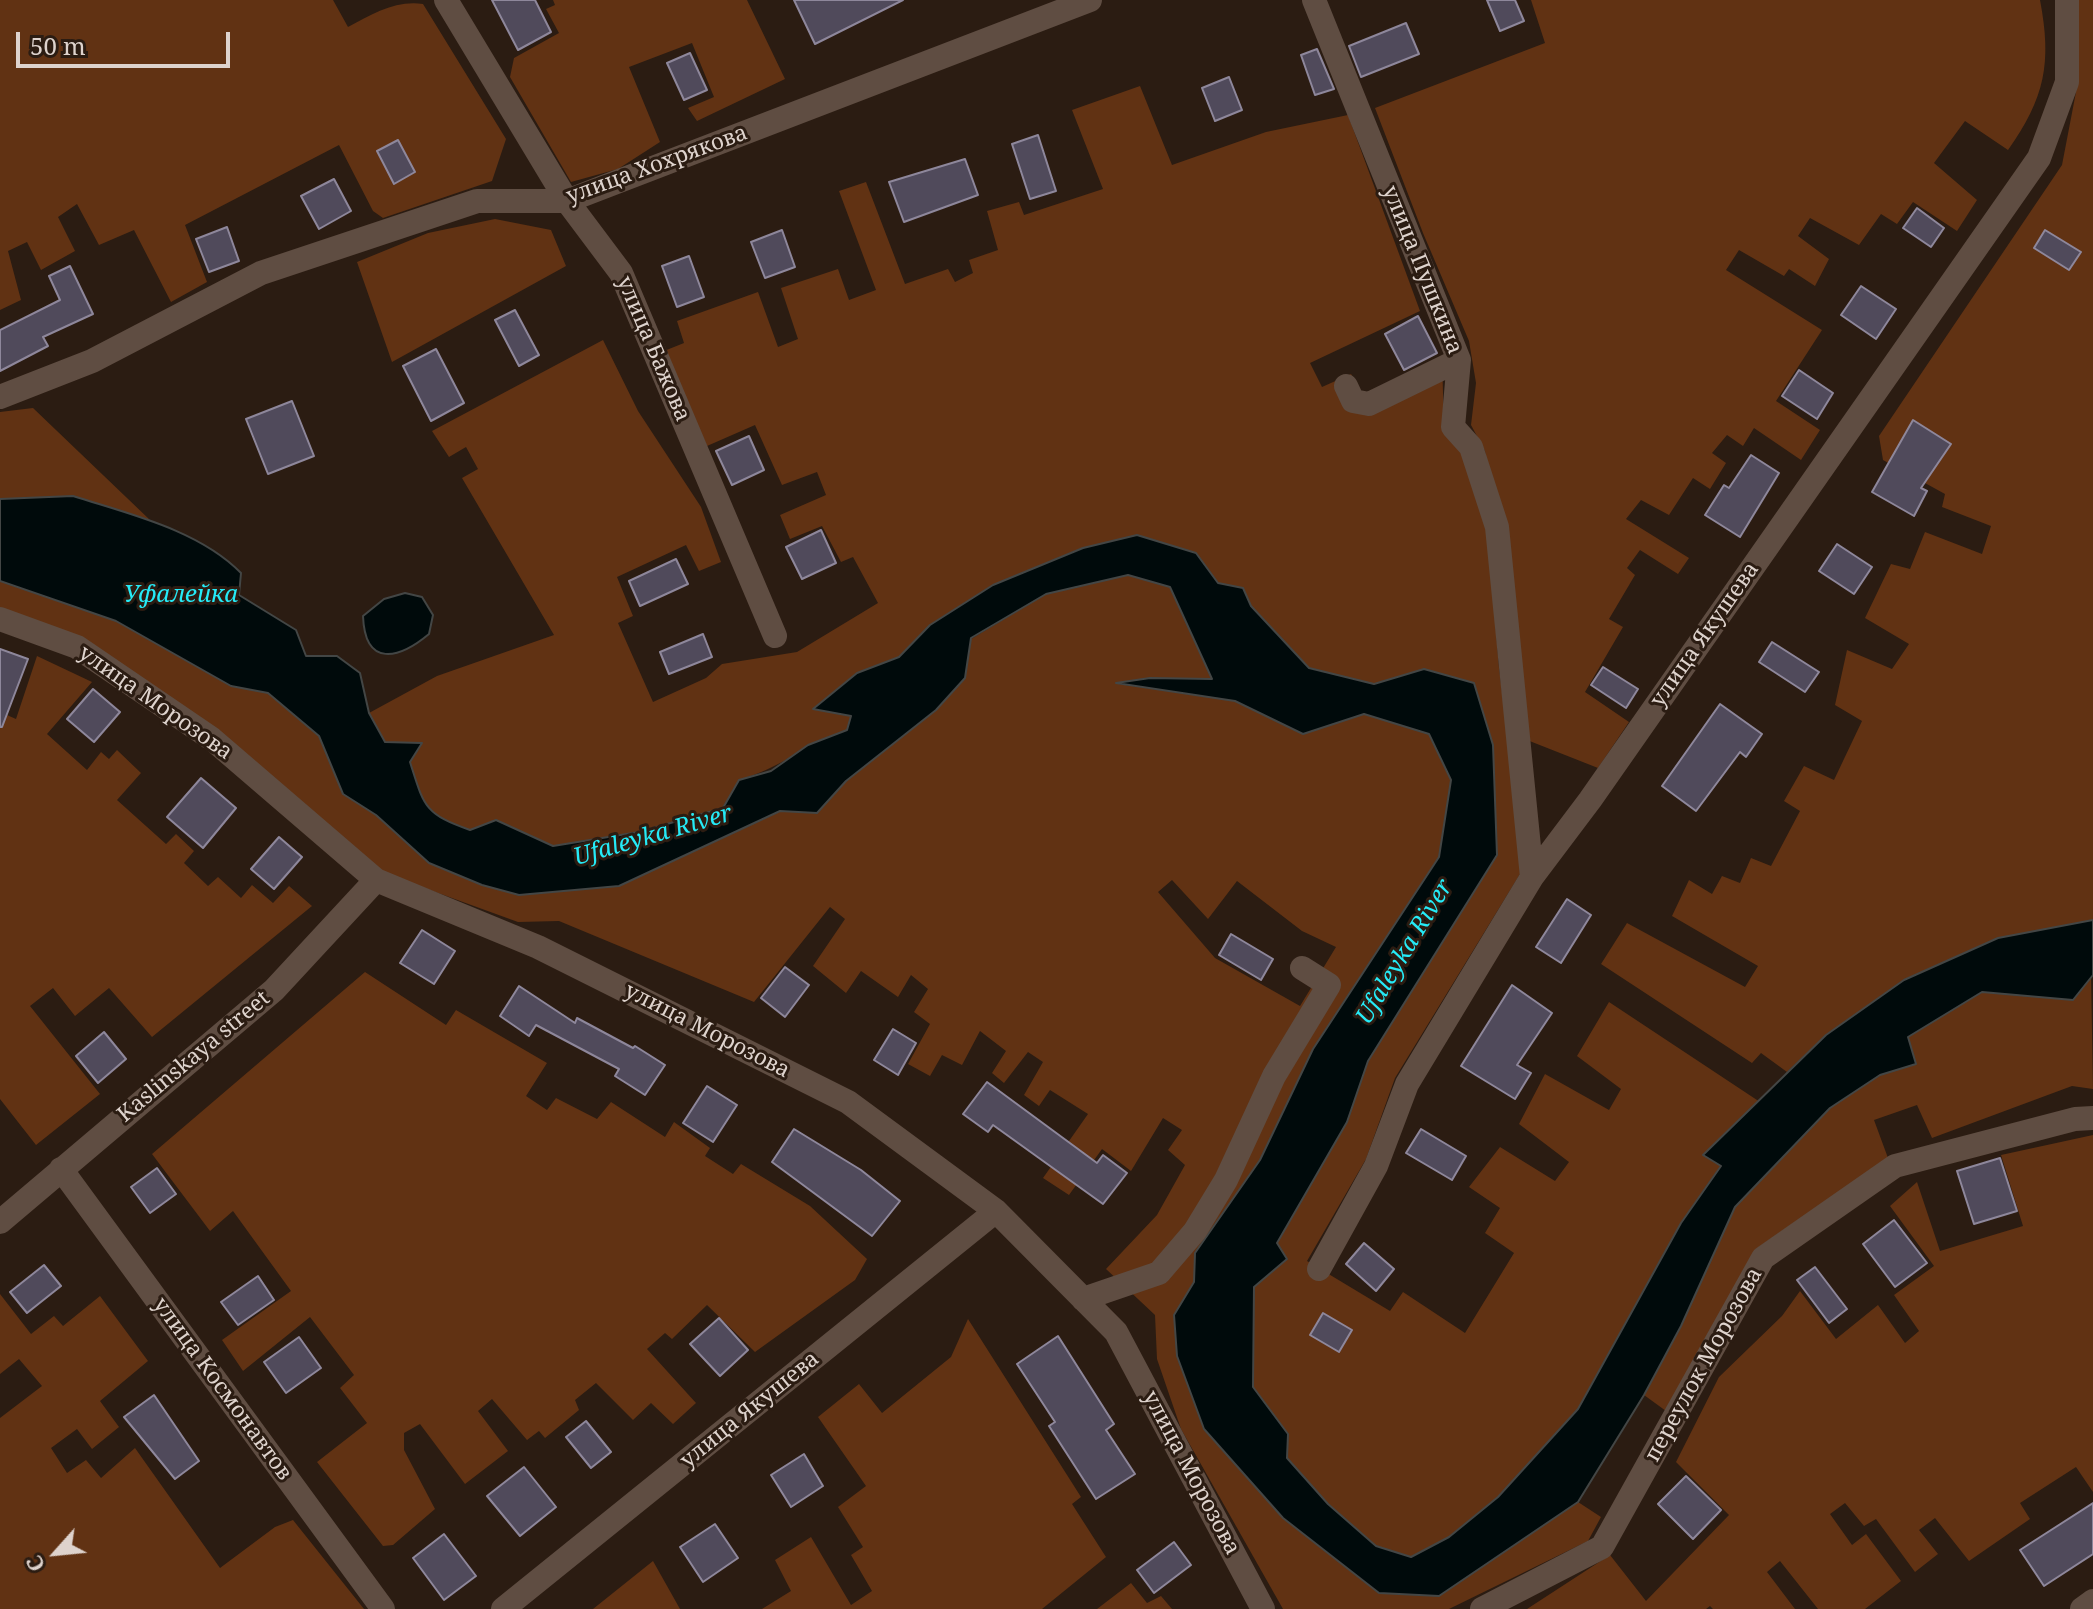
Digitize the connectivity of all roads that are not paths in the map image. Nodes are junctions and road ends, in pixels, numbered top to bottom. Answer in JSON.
{"nodes":[{"id":1,"x":446,"y":0,"type":"edge"},
{"id":2,"x":1090,"y":0,"type":"edge"},
{"id":3,"x":1314,"y":0,"type":"edge"},
{"id":4,"x":2067,"y":0,"type":"edge"},
{"id":5,"x":567,"y":201,"type":"junction"},
{"id":6,"x":1459,"y":360,"type":"junction"},
{"id":7,"x":1346,"y":386,"type":"dead end"},
{"id":8,"x":0,"y":397,"type":"edge"},
{"id":9,"x":0,"y":619,"type":"edge"},
{"id":10,"x":775,"y":636,"type":"dead end"},
{"id":11,"x":1532,"y":877,"type":"junction"},
{"id":12,"x":376,"y":880,"type":"junction"},
{"id":13,"x":1302,"y":968,"type":"dead end"},
{"id":14,"x":2093,"y":1118,"type":"edge"},
{"id":15,"x":61,"y":1169,"type":"junction"},
{"id":16,"x":996,"y":1211,"type":"junction"},
{"id":17,"x":0,"y":1222,"type":"edge"},
{"id":18,"x":1319,"y":1269,"type":"dead end"},
{"id":19,"x":1083,"y":1299,"type":"junction"},
{"id":20,"x":2093,"y":1601,"type":"edge"},
{"id":21,"x":383,"y":1609,"type":"edge"},
{"id":22,"x":503,"y":1609,"type":"edge"},
{"id":23,"x":1263,"y":1609,"type":"edge"},
{"id":24,"x":1482,"y":1609,"type":"edge"},
{"id":25,"x":2082,"y":1609,"type":"edge"}],
"edges":[{"from":1,"to":5,"type":"street","name":"улица Бажова"},
{"from":2,"to":5,"type":"street","name":"улица Хохрякова"},
{"from":3,"to":6,"type":"street","name":"улица Пушкина"},
{"from":4,"to":11,"type":"street","name":"улица Якушева"},
{"from":5,"to":8,"type":"street","name":"улица Хохрякова"},
{"from":5,"to":10,"type":"street","name":"улица Бажова"},
{"from":6,"to":7,"type":"street"},
{"from":6,"to":11,"type":"street","name":"улица Пушкина"},
{"from":9,"to":12,"type":"street","name":"улица Морозова"},
{"from":11,"to":18,"type":"street","name":"улица Якушева"},
{"from":12,"to":15,"type":"street","name":"Kaslinskaya street"},
{"from":12,"to":16,"type":"street","name":"улица Морозова"},
{"from":13,"to":19,"type":"street"},
{"from":14,"to":24,"type":"street","name":"переулок Морозова"},
{"from":15,"to":17,"type":"street","name":"Kaslinskaya street"},
{"from":15,"to":21,"type":"street","name":"улица Космонавтов"},
{"from":16,"to":19,"type":"street","name":"улица Морозова"},
{"from":16,"to":22,"type":"street","name":"улица Якушева"},
{"from":19,"to":23,"type":"street","name":"улица Морозова"},
{"from":20,"to":25,"type":"street"}]}
